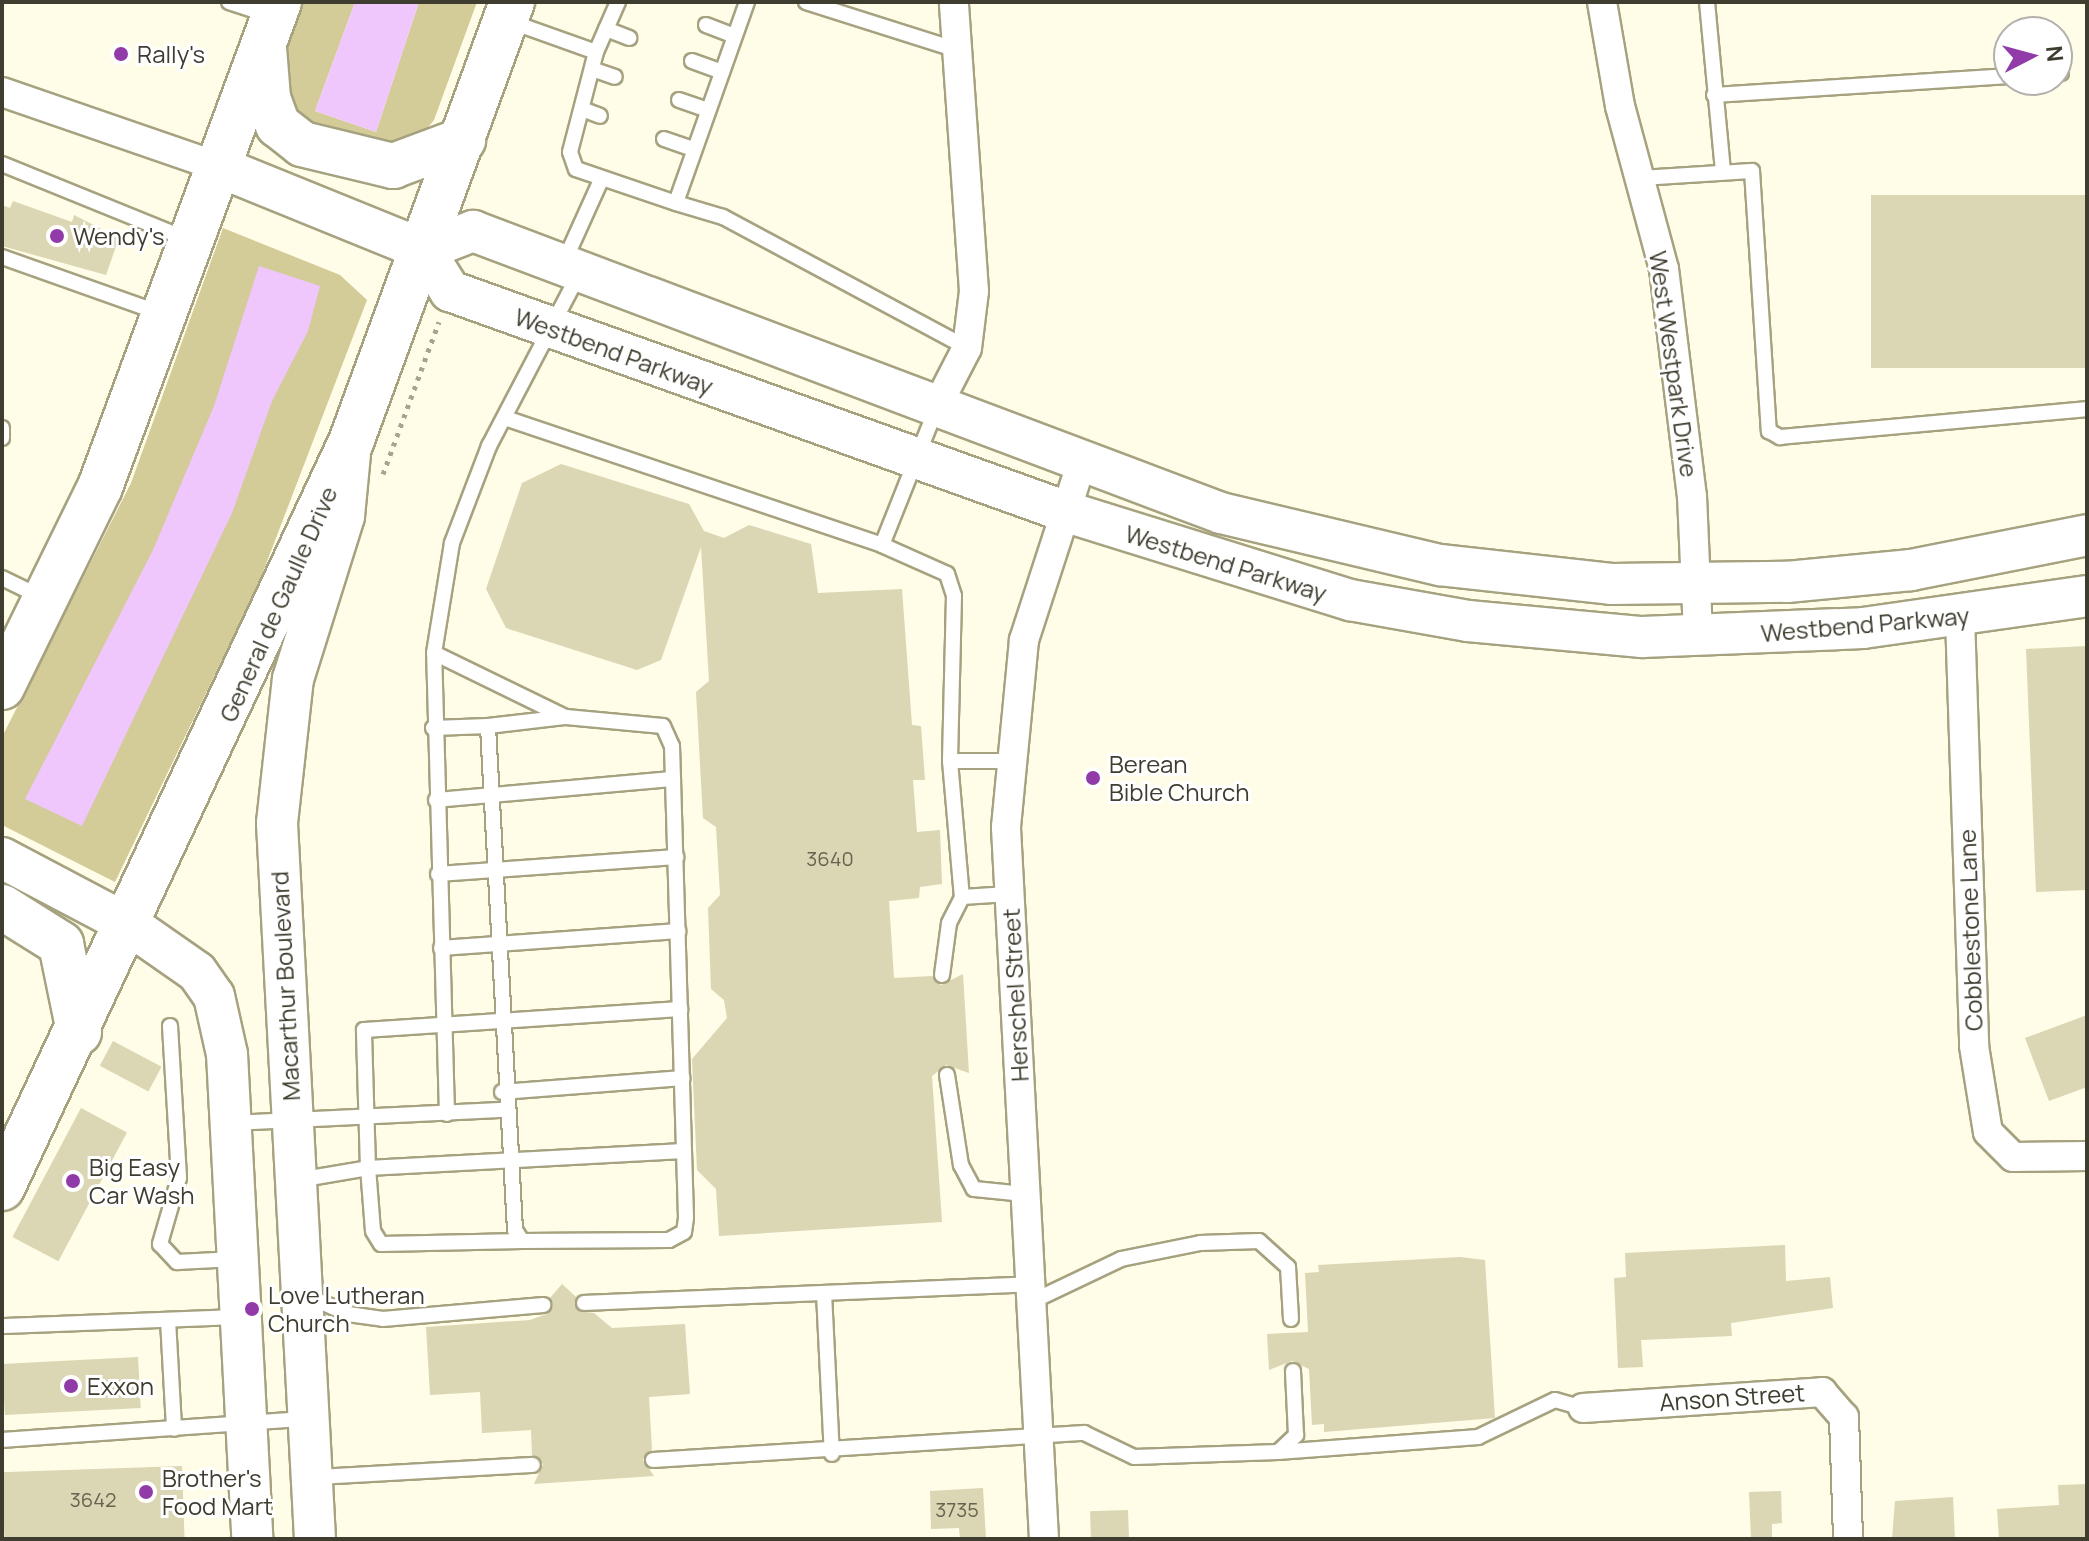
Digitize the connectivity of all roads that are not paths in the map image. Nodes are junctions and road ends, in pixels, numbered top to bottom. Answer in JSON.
{"nodes":[{"id":1,"x":229,"y":2,"type":"edge"},
{"id":2,"x":618,"y":2,"type":"edge"},
{"id":3,"x":747,"y":2,"type":"edge"},
{"id":4,"x":806,"y":2,"type":"edge"},
{"id":5,"x":954,"y":2,"type":"edge"},
{"id":6,"x":1602,"y":2,"type":"edge"},
{"id":7,"x":1707,"y":2,"type":"edge"},
{"id":8,"x":508,"y":11,"type":"edge"},
{"id":9,"x":272,"y":20,"type":"edge"},
{"id":10,"x":706,"y":25,"type":"dead end"},
{"id":11,"x":606,"y":29,"type":"junction"},
{"id":12,"x":734,"y":36,"type":"junction"},
{"id":13,"x":629,"y":38,"type":"dead end"},
{"id":14,"x":957,"y":50,"type":"junction"},
{"id":15,"x":596,"y":52,"type":"junction"},
{"id":16,"x":692,"y":61,"type":"dead end"},
{"id":17,"x":592,"y":69,"type":"junction"},
{"id":18,"x":722,"y":72,"type":"junction"},
{"id":19,"x":615,"y":77,"type":"dead end"},
{"id":20,"x":1993,"y":77,"type":"edge"},
{"id":21,"x":2,"y":92,"type":"edge"},
{"id":22,"x":1714,"y":95,"type":"junction"},
{"id":23,"x":679,"y":100,"type":"dead end"},
{"id":24,"x":582,"y":109,"type":"junction"},
{"id":25,"x":708,"y":110,"type":"junction"},
{"id":26,"x":600,"y":116,"type":"dead end"},
{"id":27,"x":664,"y":139,"type":"dead end"},
{"id":28,"x":463,"y":140,"type":"junction"},
{"id":29,"x":693,"y":149,"type":"junction"},
{"id":30,"x":2,"y":164,"type":"edge"},
{"id":31,"x":217,"y":166,"type":"junction"},
{"id":32,"x":1723,"y":172,"type":"junction"},
{"id":33,"x":602,"y":178,"type":"junction"},
{"id":34,"x":1640,"y":178,"type":"junction"},
{"id":35,"x":676,"y":203,"type":"junction"},
{"id":36,"x":191,"y":240,"type":"junction"},
{"id":37,"x":424,"y":250,"type":"junction"},
{"id":38,"x":2,"y":257,"type":"edge"},
{"id":39,"x":572,"y":268,"type":"junction"},
{"id":40,"x":165,"y":315,"type":"junction"},
{"id":41,"x":555,"y":330,"type":"junction"},
{"id":42,"x":967,"y":348,"type":"junction"},
{"id":43,"x":937,"y":406,"type":"junction"},
{"id":44,"x":2087,"y":409,"type":"edge"},
{"id":45,"x":505,"y":418,"type":"junction"},
{"id":46,"x":2,"y":428,"type":"edge"},
{"id":47,"x":2,"y":438,"type":"edge"},
{"id":48,"x":351,"y":442,"type":"junction"},
{"id":49,"x":915,"y":458,"type":"junction"},
{"id":50,"x":1082,"y":461,"type":"junction"},
{"id":51,"x":1064,"y":511,"type":"junction"},
{"id":52,"x":2087,"y":535,"type":"edge"},
{"id":53,"x":882,"y":545,"type":"junction"},
{"id":54,"x":2,"y":578,"type":"edge"},
{"id":55,"x":1697,"y":584,"type":"junction"},
{"id":56,"x":2087,"y":596,"type":"edge"},
{"id":57,"x":47,"y":600,"type":"junction"},
{"id":58,"x":1960,"y":617,"type":"junction"},
{"id":59,"x":1698,"y":636,"type":"junction"},
{"id":60,"x":434,"y":653,"type":"junction"},
{"id":61,"x":8,"y":663,"type":"edge"},
{"id":62,"x":566,"y":717,"type":"junction"},
{"id":63,"x":488,"y":726,"type":"junction"},
{"id":64,"x":433,"y":728,"type":"junction"},
{"id":65,"x":950,"y":761,"type":"junction"},
{"id":66,"x":1009,"y":761,"type":"junction"},
{"id":67,"x":673,"y":779,"type":"junction"},
{"id":68,"x":492,"y":796,"type":"junction"},
{"id":69,"x":436,"y":800,"type":"junction"},
{"id":70,"x":676,"y":857,"type":"junction"},
{"id":71,"x":2,"y":858,"type":"edge"},
{"id":72,"x":493,"y":872,"type":"junction"},
{"id":73,"x":438,"y":874,"type":"junction"},
{"id":74,"x":1009,"y":894,"type":"junction"},
{"id":75,"x":962,"y":897,"type":"junction"},
{"id":76,"x":2,"y":907,"type":"edge"},
{"id":77,"x":131,"y":926,"type":"junction"},
{"id":78,"x":678,"y":931,"type":"junction"},
{"id":79,"x":496,"y":946,"type":"junction"},
{"id":80,"x":441,"y":948,"type":"junction"},
{"id":81,"x":942,"y":975,"type":"dead end"},
{"id":82,"x":680,"y":1009,"type":"junction"},
{"id":83,"x":499,"y":1021,"type":"junction"},
{"id":84,"x":443,"y":1023,"type":"junction"},
{"id":85,"x":170,"y":1026,"type":"dead end"},
{"id":86,"x":79,"y":1032,"type":"junction"},
{"id":87,"x":947,"y":1075,"type":"dead end"},
{"id":88,"x":682,"y":1078,"type":"junction"},
{"id":89,"x":502,"y":1092,"type":"junction"},
{"id":90,"x":503,"y":1110,"type":"junction"},
{"id":91,"x":447,"y":1114,"type":"junction"},
{"id":92,"x":293,"y":1121,"type":"junction"},
{"id":93,"x":364,"y":1121,"type":"junction"},
{"id":94,"x":229,"y":1123,"type":"junction"},
{"id":95,"x":684,"y":1151,"type":"junction"},
{"id":96,"x":2087,"y":1156,"type":"edge"},
{"id":97,"x":507,"y":1165,"type":"junction"},
{"id":98,"x":368,"y":1168,"type":"junction"},
{"id":99,"x":296,"y":1180,"type":"junction"},
{"id":100,"x":2,"y":1188,"type":"edge"},
{"id":101,"x":1025,"y":1194,"type":"junction"},
{"id":102,"x":522,"y":1241,"type":"junction"},
{"id":103,"x":237,"y":1259,"type":"junction"},
{"id":104,"x":824,"y":1293,"type":"junction"},
{"id":105,"x":1030,"y":1293,"type":"junction"},
{"id":106,"x":303,"y":1295,"type":"junction"},
{"id":107,"x":584,"y":1303,"type":"dead end"},
{"id":108,"x":543,"y":1305,"type":"dead end"},
{"id":109,"x":240,"y":1316,"type":"junction"},
{"id":110,"x":1291,"y":1319,"type":"dead end"},
{"id":111,"x":168,"y":1320,"type":"junction"},
{"id":112,"x":2,"y":1326,"type":"edge"},
{"id":113,"x":1293,"y":1371,"type":"dead end"},
{"id":114,"x":1583,"y":1408,"type":"joint"},
{"id":115,"x":309,"y":1419,"type":"junction"},
{"id":116,"x":245,"y":1424,"type":"junction"},
{"id":117,"x":174,"y":1429,"type":"junction"},
{"id":118,"x":1039,"y":1439,"type":"junction"},
{"id":119,"x":2,"y":1440,"type":"edge"},
{"id":120,"x":1278,"y":1452,"type":"junction"},
{"id":121,"x":832,"y":1454,"type":"junction"},
{"id":122,"x":653,"y":1460,"type":"dead end"},
{"id":123,"x":533,"y":1465,"type":"dead end"},
{"id":124,"x":311,"y":1477,"type":"junction"},
{"id":125,"x":252,"y":1539,"type":"edge"},
{"id":126,"x":315,"y":1539,"type":"edge"},
{"id":127,"x":1044,"y":1539,"type":"edge"},
{"id":128,"x":1848,"y":1539,"type":"edge"}],
"edges":[{"from":1,"to":9,"type":"lane"},
{"from":2,"to":11,"type":"lane"},
{"from":3,"to":12,"type":"lane"},
{"from":4,"to":14,"type":"lane"},
{"from":5,"to":14,"type":"street"},
{"from":6,"to":34,"type":"street","name":"West Westpark Drive"},
{"from":7,"to":22,"type":"lane"},
{"from":8,"to":15,"type":"lane"},
{"from":8,"to":28,"type":"main road","name":"General de Gaulle Drive"},
{"from":9,"to":28,"type":"main road"},
{"from":9,"to":31,"type":"main road"},
{"from":10,"to":12,"type":"lane"},
{"from":11,"to":13,"type":"lane"},
{"from":11,"to":15,"type":"lane"},
{"from":12,"to":18,"type":"lane"},
{"from":14,"to":42,"type":"street"},
{"from":15,"to":17,"type":"lane"},
{"from":16,"to":18,"type":"lane"},
{"from":17,"to":19,"type":"lane"},
{"from":17,"to":24,"type":"lane"},
{"from":18,"to":25,"type":"lane"},
{"from":20,"to":22,"type":"lane"},
{"from":21,"to":31,"type":"street"},
{"from":22,"to":32,"type":"lane"},
{"from":23,"to":25,"type":"lane"},
{"from":24,"to":26,"type":"lane"},
{"from":24,"to":33,"type":"lane"},
{"from":25,"to":29,"type":"lane"},
{"from":27,"to":29,"type":"lane"},
{"from":28,"to":37,"type":"main road","name":"General de Gaulle Drive"},
{"from":29,"to":35,"type":"lane"},
{"from":30,"to":36,"type":"lane"},
{"from":31,"to":36,"type":"main road"},
{"from":31,"to":37,"type":"street"},
{"from":32,"to":34,"type":"lane"},
{"from":32,"to":44,"type":"lane"},
{"from":33,"to":35,"type":"lane"},
{"from":33,"to":39,"type":"lane"},
{"from":34,"to":55,"type":"street","name":"West Westpark Drive"},
{"from":35,"to":42,"type":"lane"},
{"from":36,"to":40,"type":"main road"},
{"from":37,"to":39,"type":"street","name":"Westbend Parkway"},
{"from":37,"to":41,"type":"street","name":"Westbend Parkway"},
{"from":37,"to":48,"type":"main road","name":"General de Gaulle Drive"},
{"from":38,"to":40,"type":"lane"},
{"from":39,"to":41,"type":"lane"},
{"from":39,"to":43,"type":"street","name":"Westbend Parkway"},
{"from":40,"to":57,"type":"main road"},
{"from":41,"to":45,"type":"lane"},
{"from":41,"to":49,"type":"street","name":"Westbend Parkway"},
{"from":42,"to":43,"type":"street"},
{"from":43,"to":49,"type":"lane"},
{"from":43,"to":50,"type":"street","name":"Westbend Parkway"},
{"from":45,"to":53,"type":"lane"},
{"from":45,"to":60,"type":"lane"},
{"from":46,"to":47,"type":"lane"},
{"from":48,"to":77,"type":"main road","name":"General de Gaulle Drive"},
{"from":48,"to":92,"type":"street","name":"Macarthur Boulevard"},
{"from":49,"to":51,"type":"street","name":"Westbend Parkway"},
{"from":49,"to":53,"type":"lane"},
{"from":50,"to":51,"type":"street","name":"Herschel Street"},
{"from":50,"to":55,"type":"street","name":"Westbend Parkway"},
{"from":51,"to":59,"type":"street","name":"Westbend Parkway"},
{"from":51,"to":66,"type":"street","name":"Herschel Street"},
{"from":52,"to":55,"type":"street","name":"Westbend Parkway"},
{"from":53,"to":65,"type":"lane"},
{"from":54,"to":57,"type":"lane"},
{"from":55,"to":59,"type":"street","name":"West Westpark Drive"},
{"from":56,"to":58,"type":"street","name":"Westbend Parkway"},
{"from":57,"to":61,"type":"main road"},
{"from":58,"to":59,"type":"street","name":"Westbend Parkway"},
{"from":58,"to":96,"type":"street","name":"Cobblestone Lane"},
{"from":60,"to":62,"type":"lane"},
{"from":60,"to":64,"type":"lane"},
{"from":62,"to":63,"type":"lane"},
{"from":62,"to":67,"type":"lane"},
{"from":63,"to":64,"type":"lane"},
{"from":63,"to":68,"type":"lane"},
{"from":64,"to":69,"type":"lane"},
{"from":65,"to":66,"type":"lane"},
{"from":65,"to":75,"type":"lane"},
{"from":66,"to":74,"type":"street","name":"Herschel Street"},
{"from":67,"to":68,"type":"lane"},
{"from":67,"to":70,"type":"lane"},
{"from":68,"to":69,"type":"lane"},
{"from":68,"to":72,"type":"lane"},
{"from":69,"to":73,"type":"lane"},
{"from":70,"to":72,"type":"lane"},
{"from":70,"to":78,"type":"lane"},
{"from":71,"to":77,"type":"street"},
{"from":72,"to":73,"type":"lane"},
{"from":72,"to":79,"type":"lane"},
{"from":73,"to":80,"type":"lane"},
{"from":74,"to":75,"type":"lane"},
{"from":74,"to":101,"type":"street","name":"Herschel Street"},
{"from":75,"to":81,"type":"lane"},
{"from":76,"to":86,"type":"main road"},
{"from":77,"to":86,"type":"main road","name":"General de Gaulle Drive"},
{"from":77,"to":94,"type":"street"},
{"from":78,"to":79,"type":"lane"},
{"from":78,"to":82,"type":"lane"},
{"from":79,"to":80,"type":"lane"},
{"from":79,"to":83,"type":"lane"},
{"from":80,"to":84,"type":"lane"},
{"from":82,"to":83,"type":"lane"},
{"from":82,"to":88,"type":"lane"},
{"from":83,"to":84,"type":"lane"},
{"from":83,"to":89,"type":"lane"},
{"from":84,"to":91,"type":"lane"},
{"from":84,"to":93,"type":"lane"},
{"from":85,"to":103,"type":"lane"},
{"from":86,"to":100,"type":"main road","name":"General de Gaulle Drive"},
{"from":87,"to":101,"type":"lane"},
{"from":88,"to":89,"type":"lane"},
{"from":88,"to":95,"type":"lane"},
{"from":89,"to":90,"type":"lane"},
{"from":90,"to":91,"type":"lane"},
{"from":90,"to":97,"type":"lane"},
{"from":91,"to":93,"type":"lane"},
{"from":92,"to":93,"type":"lane"},
{"from":92,"to":94,"type":"lane"},
{"from":92,"to":99,"type":"street","name":"Macarthur Boulevard"},
{"from":93,"to":98,"type":"lane"},
{"from":94,"to":103,"type":"street"},
{"from":95,"to":97,"type":"lane"},
{"from":95,"to":102,"type":"lane"},
{"from":97,"to":98,"type":"lane"},
{"from":97,"to":102,"type":"lane"},
{"from":98,"to":99,"type":"lane"},
{"from":98,"to":102,"type":"lane"},
{"from":99,"to":106,"type":"street","name":"Macarthur Boulevard"},
{"from":101,"to":105,"type":"street","name":"Herschel Street"},
{"from":103,"to":109,"type":"street"},
{"from":104,"to":105,"type":"lane"},
{"from":104,"to":107,"type":"lane"},
{"from":104,"to":121,"type":"lane"},
{"from":105,"to":110,"type":"lane"},
{"from":105,"to":118,"type":"street","name":"Herschel Street"},
{"from":106,"to":108,"type":"lane"},
{"from":106,"to":115,"type":"street","name":"Macarthur Boulevard"},
{"from":109,"to":111,"type":"lane"},
{"from":109,"to":116,"type":"street"},
{"from":111,"to":112,"type":"lane"},
{"from":111,"to":117,"type":"lane"},
{"from":113,"to":120,"type":"lane"},
{"from":114,"to":120,"type":"lane"},
{"from":114,"to":128,"type":"street","name":"Anson Street"},
{"from":115,"to":116,"type":"lane"},
{"from":115,"to":124,"type":"street","name":"Macarthur Boulevard"},
{"from":116,"to":117,"type":"lane"},
{"from":116,"to":125,"type":"street"},
{"from":117,"to":119,"type":"lane"},
{"from":118,"to":120,"type":"lane"},
{"from":118,"to":121,"type":"lane"},
{"from":118,"to":127,"type":"street","name":"Herschel Street"},
{"from":121,"to":122,"type":"lane"},
{"from":123,"to":124,"type":"lane"},
{"from":124,"to":126,"type":"street","name":"Macarthur Boulevard"}]}
